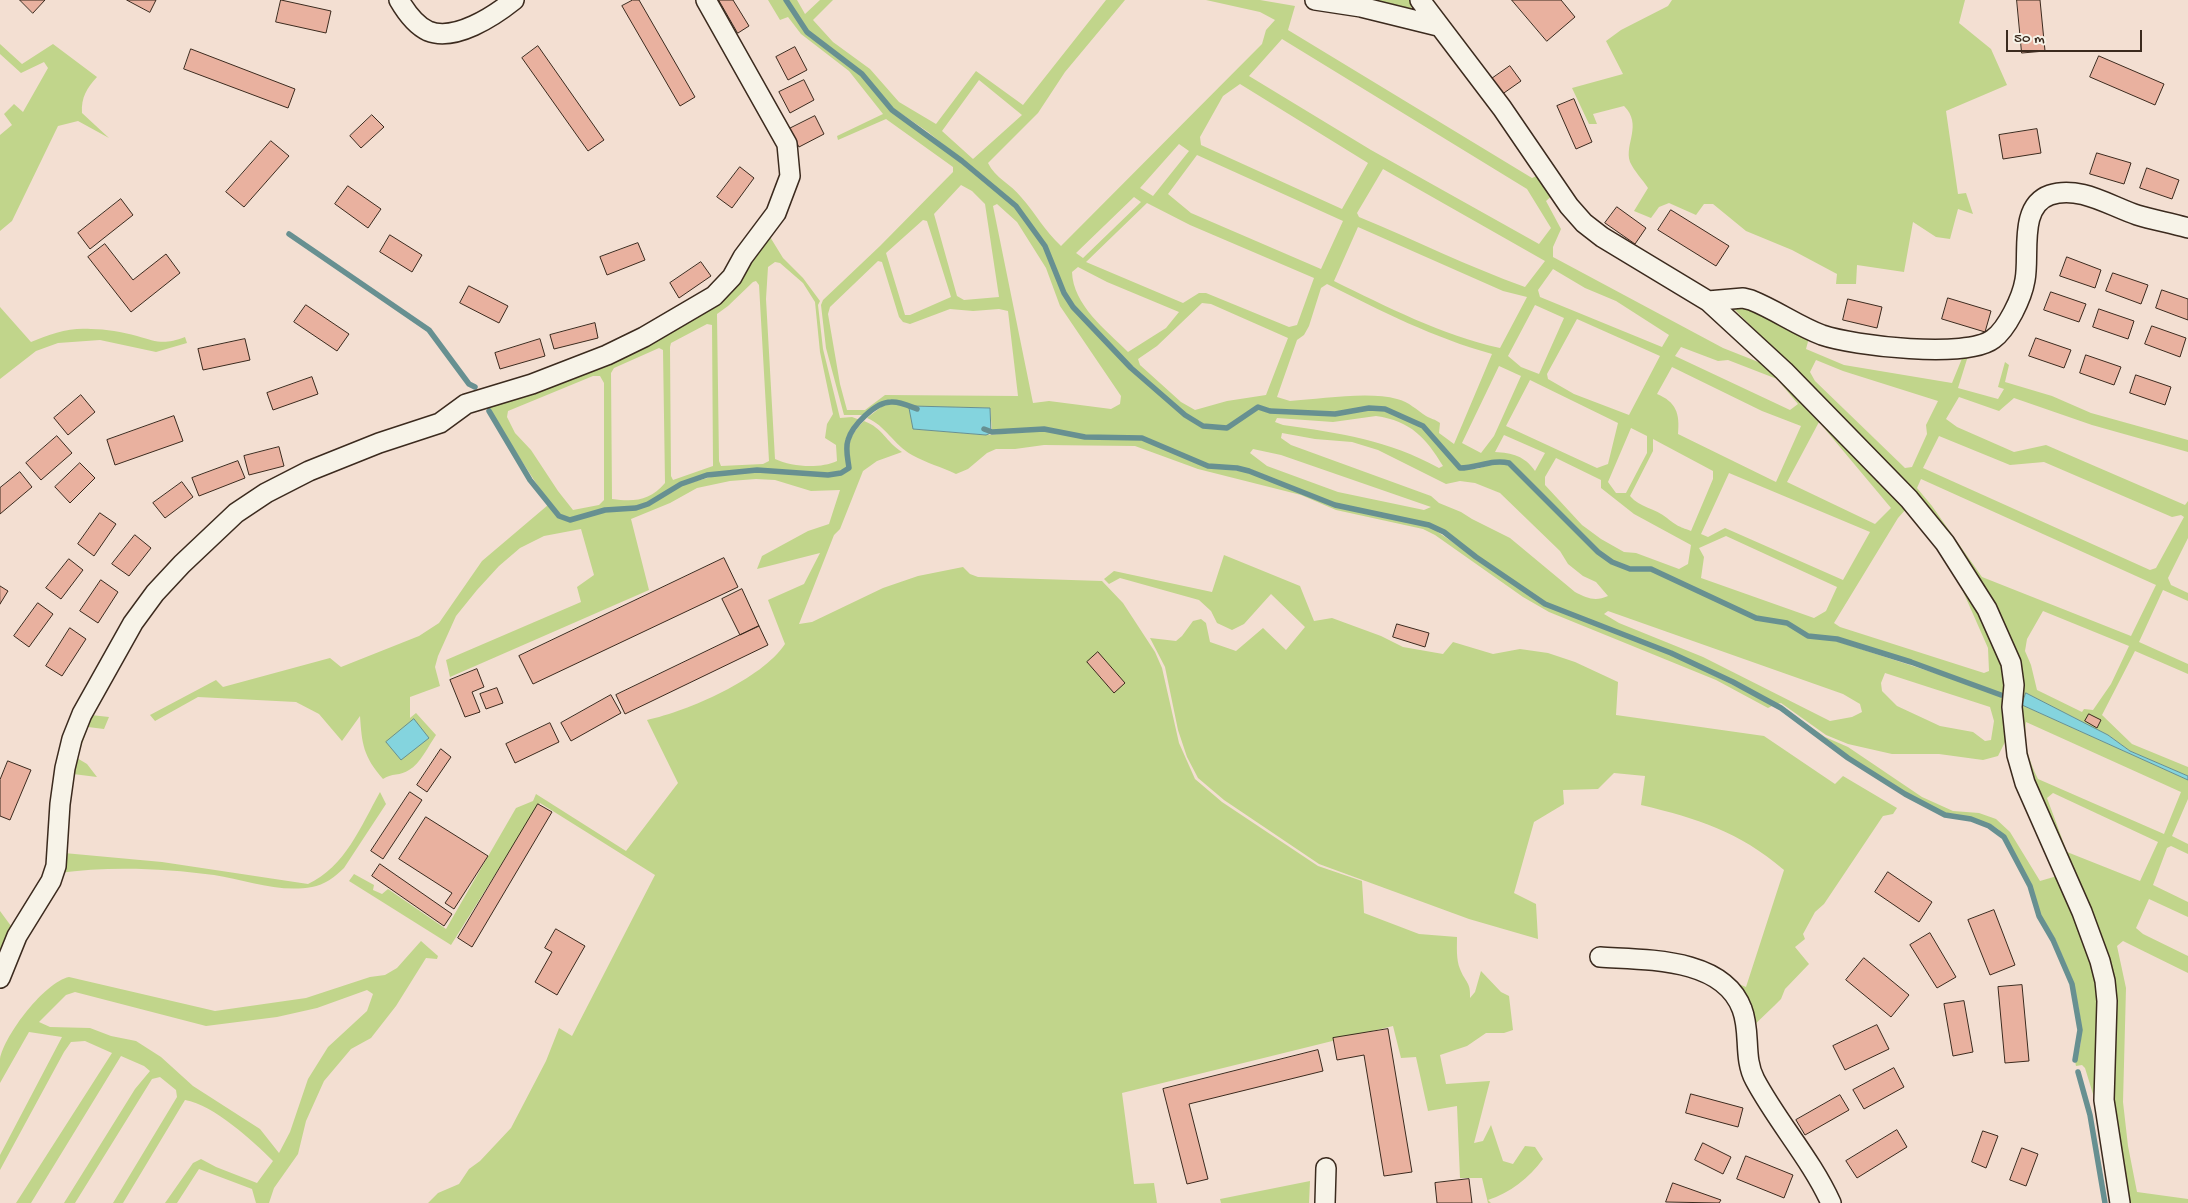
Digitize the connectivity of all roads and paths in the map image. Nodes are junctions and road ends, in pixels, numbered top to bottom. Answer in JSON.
{"nodes":[{"id":1,"x":399,"y":0,"type":"edge"},
{"id":2,"x":514,"y":0,"type":"edge"},
{"id":3,"x":706,"y":0,"type":"edge"},
{"id":4,"x":1322,"y":0,"type":"edge"},
{"id":5,"x":1420,"y":0,"type":"edge"},
{"id":6,"x":1438,"y":26,"type":"junction"},
{"id":7,"x":2188,"y":228,"type":"edge"},
{"id":8,"x":1708,"y":301,"type":"junction"},
{"id":9,"x":1600,"y":957,"type":"dead end"},
{"id":10,"x":0,"y":978,"type":"edge"},
{"id":11,"x":1326,"y":1168,"type":"dead end"},
{"id":12,"x":1325,"y":1203,"type":"edge"},
{"id":13,"x":1831,"y":1203,"type":"edge"},
{"id":14,"x":2120,"y":1203,"type":"edge"}],
"edges":[{"from":1,"to":2,"type":"street"},
{"from":3,"to":10,"type":"street"},
{"from":4,"to":6,"type":"street"},
{"from":5,"to":6,"type":"street"},
{"from":6,"to":8,"type":"street"},
{"from":7,"to":8,"type":"street"},
{"from":8,"to":14,"type":"street"},
{"from":9,"to":13,"type":"street"},
{"from":11,"to":12,"type":"street"}]}
